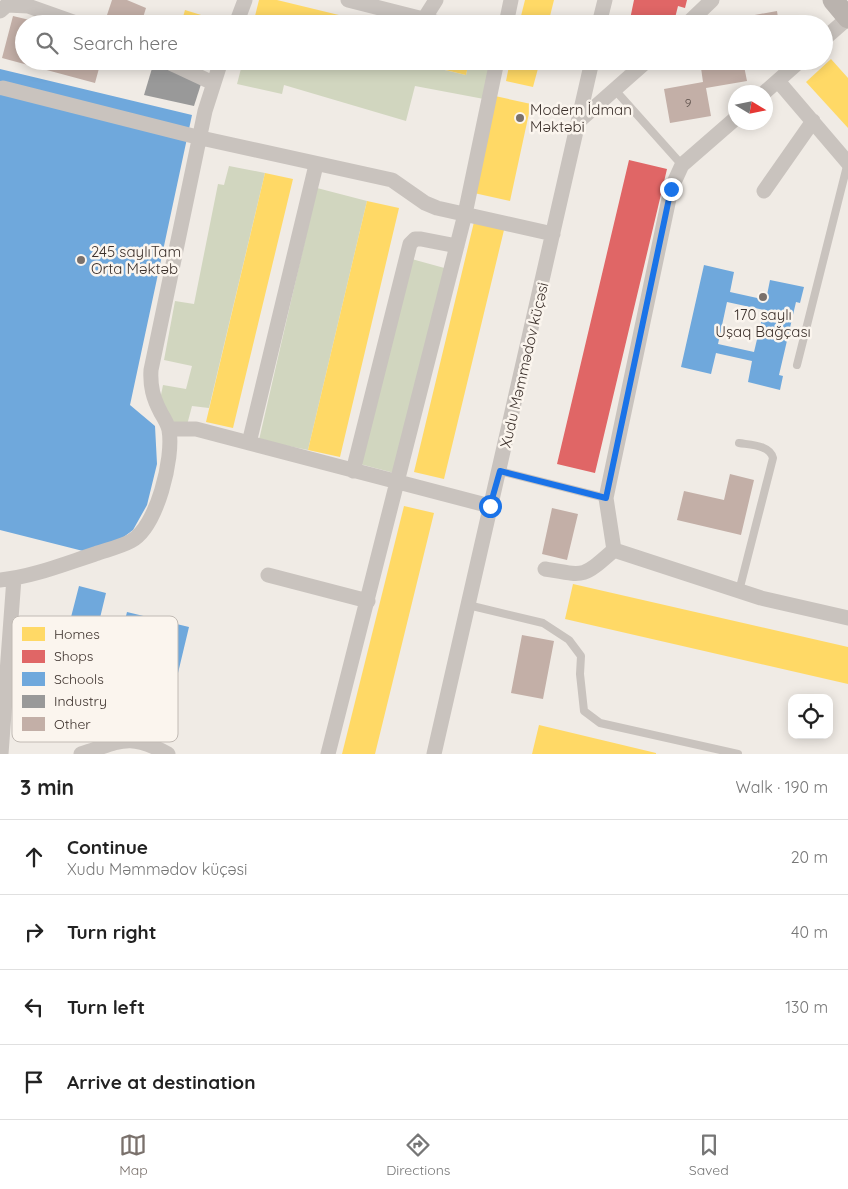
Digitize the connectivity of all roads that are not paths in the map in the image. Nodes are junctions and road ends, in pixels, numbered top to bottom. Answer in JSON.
{"nodes":[{"id":1,"x":245,"y":0,"type":"edge"},
{"id":2,"x":348,"y":0,"type":"edge"},
{"id":3,"x":436,"y":0,"type":"edge"},
{"id":4,"x":511,"y":0,"type":"edge"},
{"id":5,"x":605,"y":0,"type":"edge"},
{"id":6,"x":712,"y":0,"type":"edge"},
{"id":7,"x":833,"y":0,"type":"edge"},
{"id":8,"x":0,"y":11,"type":"edge"},
{"id":9,"x":54,"y":15,"type":"edge"},
{"id":10,"x":239,"y":15,"type":"edge"},
{"id":11,"x":408,"y":15,"type":"edge"},
{"id":12,"x":427,"y":15,"type":"edge"},
{"id":13,"x":508,"y":15,"type":"edge"},
{"id":14,"x":601,"y":15,"type":"edge"},
{"id":15,"x":696,"y":15,"type":"edge"},
{"id":16,"x":848,"y":18,"type":"edge"},
{"id":17,"x":833,"y":31,"type":"edge"},
{"id":18,"x":185,"y":70,"type":"edge"},
{"id":19,"x":218,"y":70,"type":"edge"},
{"id":20,"x":495,"y":70,"type":"edge"},
{"id":21,"x":590,"y":70,"type":"edge"},
{"id":22,"x":636,"y":70,"type":"edge"},
{"id":23,"x":790,"y":70,"type":"edge"},
{"id":24,"x":778,"y":81,"type":"junction"},
{"id":25,"x":213,"y":83,"type":"junction"},
{"id":26,"x":773,"y":85,"type":"edge"},
{"id":27,"x":3,"y":88,"type":"dead end"},
{"id":28,"x":615,"y":90,"type":"junction"},
{"id":29,"x":579,"y":121,"type":"junction"},
{"id":30,"x":813,"y":121,"type":"junction"},
{"id":31,"x":728,"y":125,"type":"edge"},
{"id":32,"x":201,"y":138,"type":"junction"},
{"id":33,"x":848,"y":163,"type":"edge"},
{"id":34,"x":316,"y":165,"type":"junction"},
{"id":35,"x":682,"y":165,"type":"junction"},
{"id":36,"x":764,"y":191,"type":"dead end"},
{"id":37,"x":465,"y":214,"type":"junction"},
{"id":38,"x":553,"y":234,"type":"junction"},
{"id":39,"x":457,"y":246,"type":"junction"},
{"id":40,"x":797,"y":365,"type":"dead end"},
{"id":41,"x":169,"y":429,"type":"junction"},
{"id":42,"x":249,"y":443,"type":"junction"},
{"id":43,"x":739,"y":443,"type":"dead end"},
{"id":44,"x":353,"y":471,"type":"junction"},
{"id":45,"x":500,"y":471,"type":"junction"},
{"id":46,"x":399,"y":482,"type":"junction"},
{"id":47,"x":606,"y":498,"type":"junction"},
{"id":48,"x":490,"y":506,"type":"junction"},
{"id":49,"x":614,"y":550,"type":"junction"},
{"id":50,"x":545,"y":569,"type":"dead end"},
{"id":51,"x":268,"y":574,"type":"dead end"},
{"id":52,"x":7,"y":579,"type":"edge"},
{"id":53,"x":739,"y":591,"type":"junction"},
{"id":54,"x":368,"y":601,"type":"junction"},
{"id":55,"x":468,"y":605,"type":"junction"},
{"id":56,"x":848,"y":618,"type":"edge"},
{"id":57,"x":122,"y":742,"type":"edge"},
{"id":58,"x":142,"y":742,"type":"edge"},
{"id":59,"x":1,"y":754,"type":"edge"},
{"id":60,"x":81,"y":754,"type":"edge"},
{"id":61,"x":168,"y":754,"type":"edge"},
{"id":62,"x":328,"y":754,"type":"edge"},
{"id":63,"x":434,"y":754,"type":"edge"},
{"id":64,"x":738,"y":754,"type":"edge"}],
"edges":[{"from":1,"to":10,"type":"street"},
{"from":2,"to":11,"type":"street"},
{"from":3,"to":12,"type":"street"},
{"from":4,"to":13,"type":"street"},
{"from":5,"to":14,"type":"street"},
{"from":6,"to":15,"type":"street"},
{"from":7,"to":16,"type":"main road"},
{"from":8,"to":9,"type":"street"},
{"from":16,"to":17,"type":"street"},
{"from":18,"to":25,"type":"street"},
{"from":19,"to":25,"type":"street"},
{"from":20,"to":37,"type":"street"},
{"from":21,"to":29,"type":"street","name":"Xudu Məmmədov küçəsi"},
{"from":22,"to":28,"type":"street"},
{"from":23,"to":24,"type":"street"},
{"from":24,"to":26,"type":"street"},
{"from":24,"to":30,"type":"street"},
{"from":25,"to":32,"type":"street"},
{"from":27,"to":32,"type":"street"},
{"from":28,"to":29,"type":"street"},
{"from":28,"to":35,"type":"lane"},
{"from":29,"to":38,"type":"street","name":"Xudu Məmmədov küçəsi"},
{"from":30,"to":33,"type":"street"},
{"from":30,"to":36,"type":"street"},
{"from":31,"to":35,"type":"street"},
{"from":32,"to":34,"type":"street"},
{"from":32,"to":41,"type":"street"},
{"from":33,"to":40,"type":"lane"},
{"from":34,"to":37,"type":"street"},
{"from":34,"to":42,"type":"street"},
{"from":35,"to":47,"type":"street"},
{"from":37,"to":38,"type":"street"},
{"from":37,"to":39,"type":"street"},
{"from":38,"to":45,"type":"street","name":"Xudu Məmmədov küçəsi"},
{"from":39,"to":44,"type":"street"},
{"from":39,"to":46,"type":"street"},
{"from":41,"to":42,"type":"street"},
{"from":41,"to":52,"type":"street"},
{"from":42,"to":44,"type":"street"},
{"from":43,"to":53,"type":"lane"},
{"from":44,"to":46,"type":"street"},
{"from":45,"to":47,"type":"lane"},
{"from":45,"to":48,"type":"street","name":"Xudu Məmmədov küçəsi"},
{"from":46,"to":48,"type":"street"},
{"from":46,"to":54,"type":"street"},
{"from":47,"to":49,"type":"street"},
{"from":48,"to":55,"type":"street","name":"Xudu Məmmədov küçəsi"},
{"from":49,"to":50,"type":"street"},
{"from":49,"to":53,"type":"street"},
{"from":51,"to":54,"type":"street"},
{"from":52,"to":59,"type":"street"},
{"from":53,"to":56,"type":"street"},
{"from":54,"to":62,"type":"street"},
{"from":55,"to":63,"type":"street","name":"Xudu Məmmədov küçəsi"},
{"from":55,"to":64,"type":"lane"},
{"from":57,"to":60,"type":"street"},
{"from":58,"to":61,"type":"street"}]}
